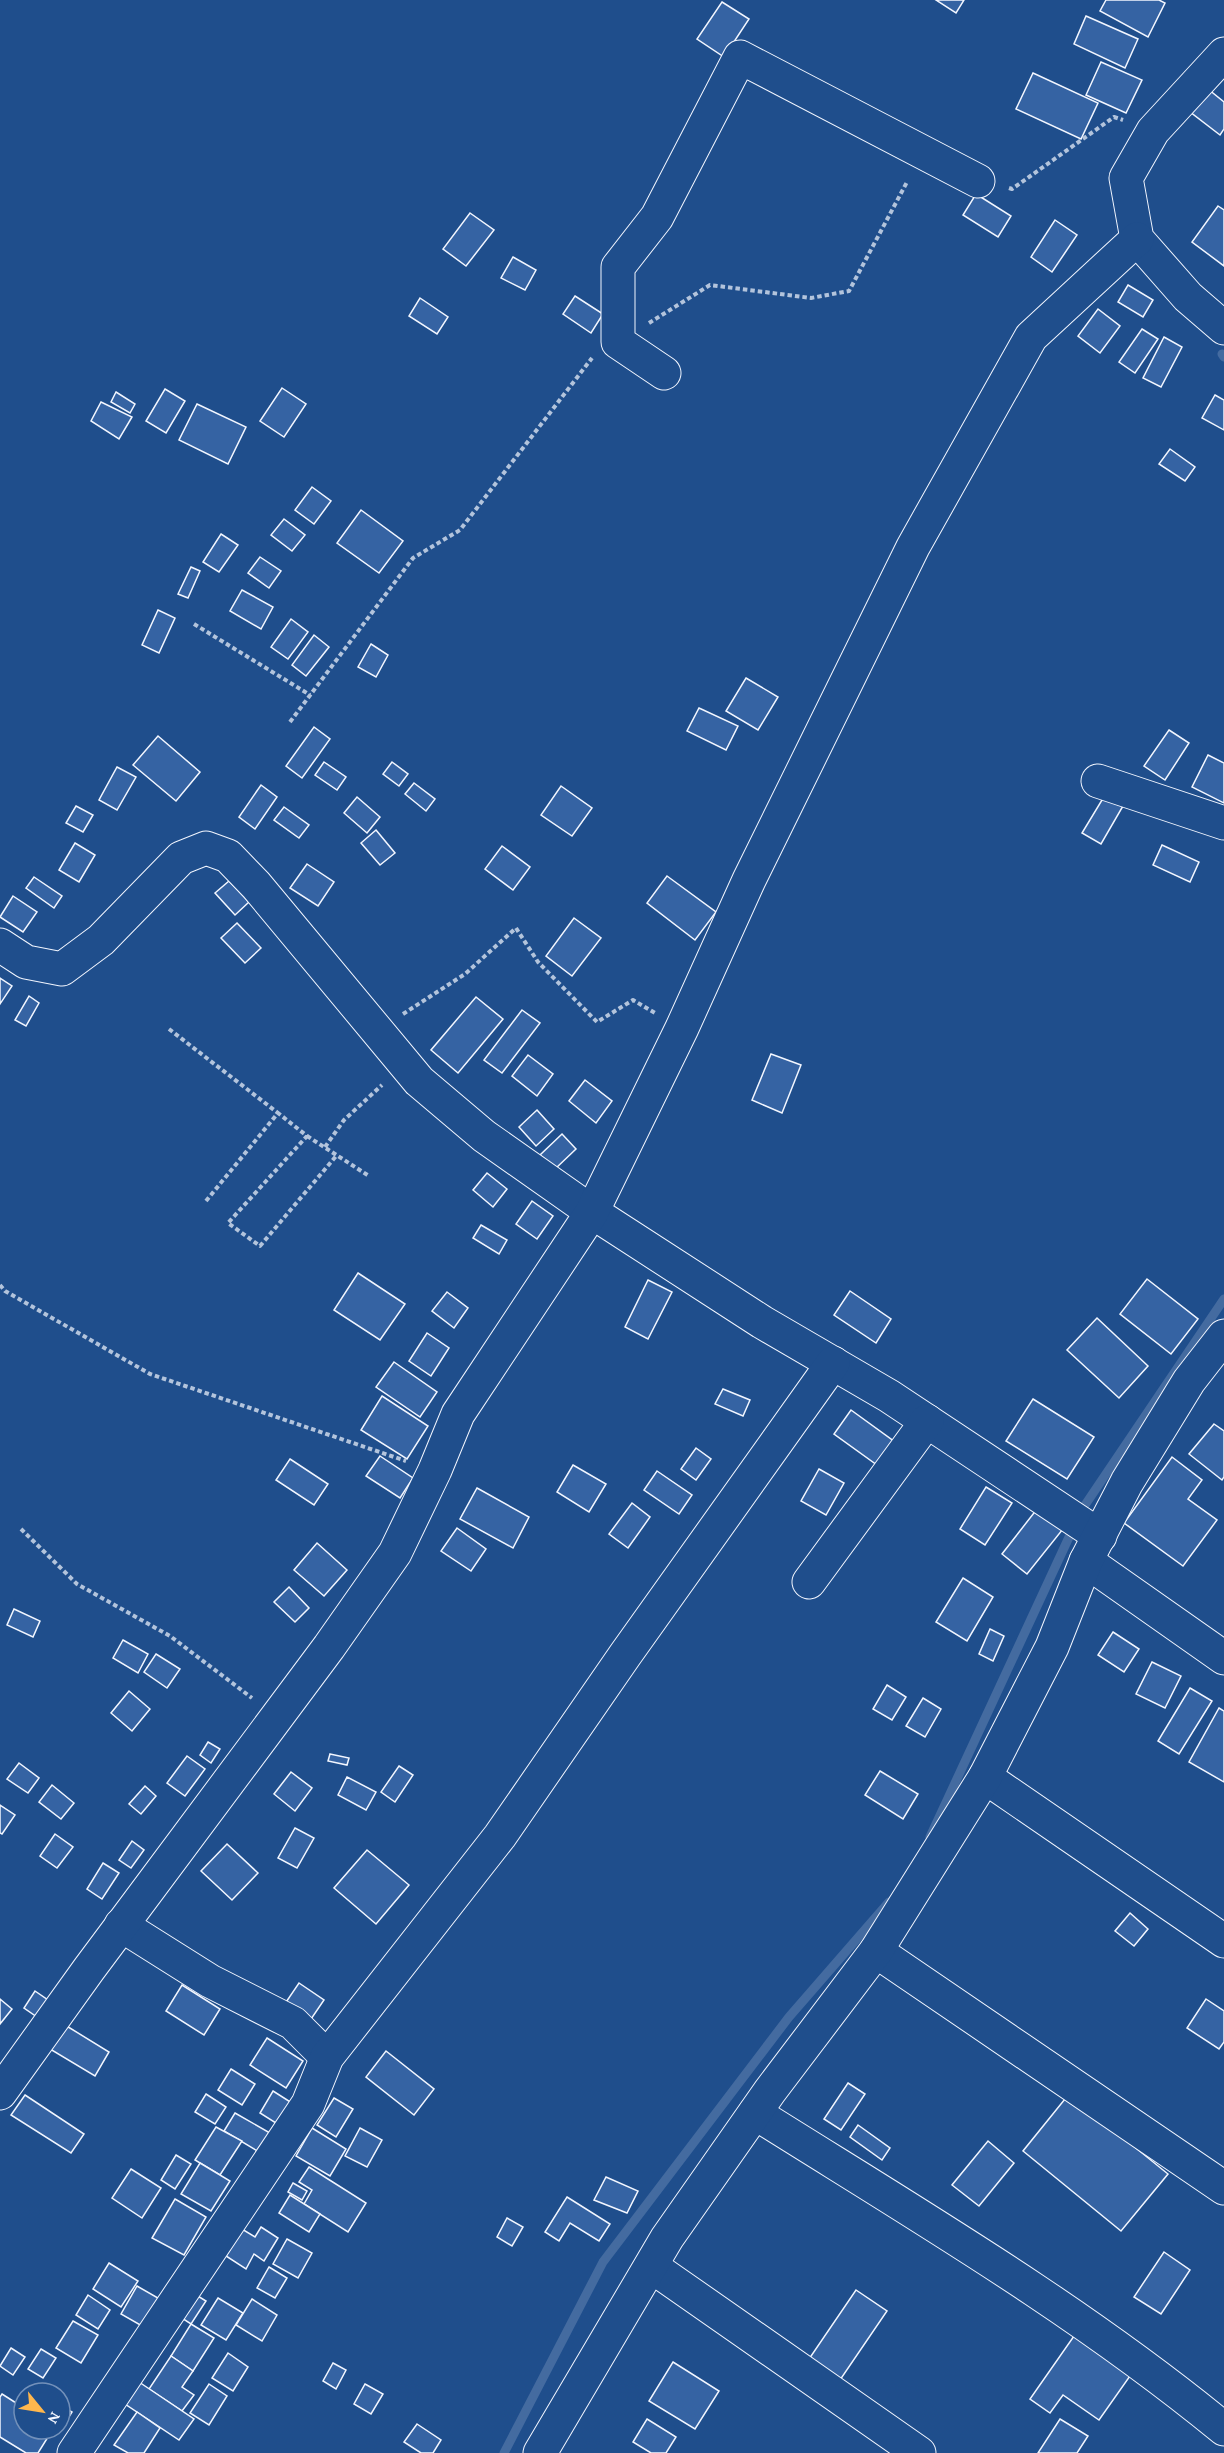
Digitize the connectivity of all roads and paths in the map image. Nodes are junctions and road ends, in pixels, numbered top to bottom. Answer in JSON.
{"nodes":[{"id":1,"x":1224,"y":54,"type":"edge"},
{"id":2,"x":1153,"y":131,"type":"junction"},
{"id":3,"x":978,"y":181,"type":"joint"},
{"id":4,"x":916,"y":186,"type":"dead end"},
{"id":5,"x":1137,"y":239,"type":"junction"},
{"id":6,"x":1222,"y":322,"type":"edge"},
{"id":7,"x":618,"y":342,"type":"junction"},
{"id":8,"x":664,"y":373,"type":"dead end"},
{"id":9,"x":194,"y":624,"type":"dead end"},
{"id":10,"x":310,"y":695,"type":"junction"},
{"id":11,"x":290,"y":722,"type":"dead end"},
{"id":12,"x":1098,"y":781,"type":"dead end"},
{"id":13,"x":1224,"y":823,"type":"edge"},
{"id":14,"x":0,"y":945,"type":"edge"},
{"id":15,"x":682,"y":1028,"type":"junction"},
{"id":16,"x":169,"y":1029,"type":"dead end"},
{"id":17,"x":377,"y":1030,"type":"junction"},
{"id":18,"x":405,"y":1064,"type":"junction"},
{"id":19,"x":278,"y":1113,"type":"junction"},
{"id":20,"x":307,"y":1136,"type":"junction"},
{"id":21,"x":325,"y":1147,"type":"junction"},
{"id":22,"x":337,"y":1155,"type":"junction"},
{"id":23,"x":369,"y":1176,"type":"dead end"},
{"id":24,"x":206,"y":1202,"type":"dead end"},
{"id":25,"x":592,"y":1212,"type":"junction"},
{"id":26,"x":0,"y":1285,"type":"edge"},
{"id":27,"x":1224,"y":1336,"type":"edge"},
{"id":28,"x":833,"y":1363,"type":"junction"},
{"id":29,"x":927,"y":1421,"type":"junction"},
{"id":30,"x":435,"y":1470,"type":"junction"},
{"id":31,"x":21,"y":1529,"type":"dead end"},
{"id":32,"x":1093,"y":1548,"type":"junction"},
{"id":33,"x":809,"y":1581,"type":"dead end"},
{"id":34,"x":1224,"y":1658,"type":"edge"},
{"id":35,"x":277,"y":1717,"type":"junction"},
{"id":36,"x":985,"y":1777,"type":"junction"},
{"id":37,"x":121,"y":1925,"type":"junction"},
{"id":38,"x":1224,"y":1941,"type":"edge"},
{"id":39,"x":876,"y":1951,"type":"junction"},
{"id":40,"x":327,"y":2057,"type":"junction"},
{"id":41,"x":0,"y":2092,"type":"edge"},
{"id":42,"x":755,"y":2113,"type":"junction"},
{"id":43,"x":1224,"y":2188,"type":"edge"},
{"id":44,"x":651,"y":2266,"type":"junction"},
{"id":45,"x":1224,"y":2429,"type":"edge"},
{"id":46,"x":551,"y":2449,"type":"edge"},
{"id":47,"x":74,"y":2453,"type":"edge"},
{"id":48,"x":919,"y":2453,"type":"edge"}],
"edges":[{"from":1,"to":2,"type":"street"},
{"from":2,"to":3,"type":"path"},
{"from":2,"to":5,"type":"street"},
{"from":3,"to":7,"type":"street"},
{"from":4,"to":7,"type":"path"},
{"from":5,"to":6,"type":"street"},
{"from":5,"to":15,"type":"street"},
{"from":7,"to":8,"type":"street"},
{"from":7,"to":10,"type":"path"},
{"from":9,"to":10,"type":"path"},
{"from":10,"to":11,"type":"path"},
{"from":12,"to":13,"type":"street"},
{"from":14,"to":17,"type":"street"},
{"from":15,"to":17,"type":"path"},
{"from":15,"to":25,"type":"street"},
{"from":16,"to":19,"type":"path"},
{"from":17,"to":18,"type":"street"},
{"from":18,"to":21,"type":"path"},
{"from":18,"to":25,"type":"street"},
{"from":19,"to":20,"type":"path"},
{"from":19,"to":24,"type":"path"},
{"from":20,"to":21,"type":"path"},
{"from":20,"to":22,"type":"path"},
{"from":21,"to":22,"type":"path"},
{"from":22,"to":23,"type":"path"},
{"from":25,"to":28,"type":"street"},
{"from":25,"to":30,"type":"street"},
{"from":26,"to":30,"type":"path"},
{"from":27,"to":32,"type":"street"},
{"from":28,"to":29,"type":"street"},
{"from":28,"to":40,"type":"street"},
{"from":29,"to":32,"type":"street"},
{"from":29,"to":33,"type":"street"},
{"from":30,"to":35,"type":"street"},
{"from":31,"to":35,"type":"path"},
{"from":32,"to":34,"type":"street"},
{"from":32,"to":36,"type":"street"},
{"from":35,"to":37,"type":"street"},
{"from":36,"to":38,"type":"street"},
{"from":36,"to":39,"type":"street"},
{"from":37,"to":40,"type":"street"},
{"from":37,"to":41,"type":"street"},
{"from":39,"to":42,"type":"street"},
{"from":39,"to":43,"type":"street"},
{"from":40,"to":47,"type":"street"},
{"from":42,"to":44,"type":"street"},
{"from":42,"to":45,"type":"street"},
{"from":44,"to":46,"type":"street"},
{"from":44,"to":48,"type":"street"}]}
